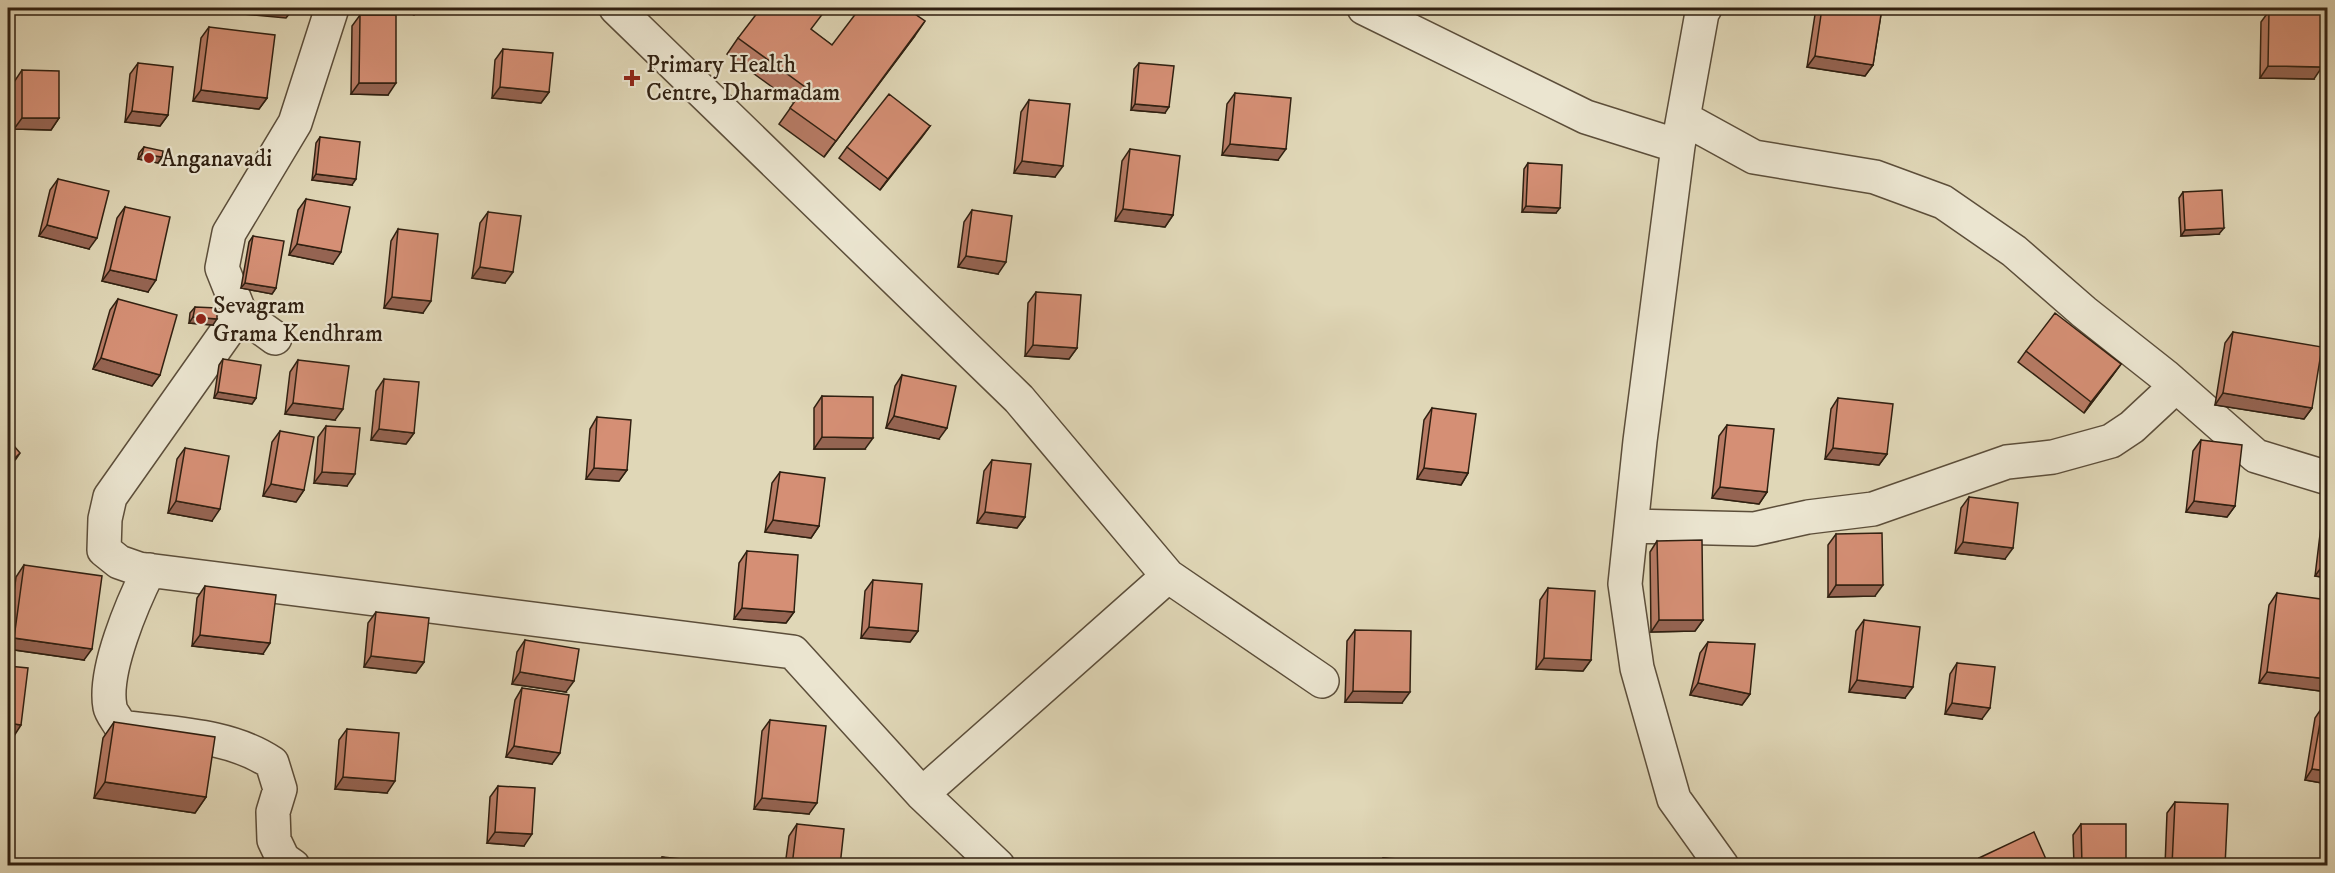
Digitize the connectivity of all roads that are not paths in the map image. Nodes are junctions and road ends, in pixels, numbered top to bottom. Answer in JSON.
{"nodes":[{"id":1,"x":332,"y":8,"type":"edge"},
{"id":2,"x":616,"y":8,"type":"edge"},
{"id":3,"x":1365,"y":8,"type":"edge"},
{"id":4,"x":1705,"y":8,"type":"edge"},
{"id":5,"x":1681,"y":132,"type":"junction"},
{"id":6,"x":240,"y":313,"type":"junction"},
{"id":7,"x":275,"y":338,"type":"dead end"},
{"id":8,"x":2176,"y":386,"type":"junction"},
{"id":9,"x":2328,"y":478,"type":"edge"},
{"id":10,"x":1631,"y":526,"type":"junction"},
{"id":11,"x":149,"y":570,"type":"junction"},
{"id":12,"x":1168,"y":576,"type":"junction"},
{"id":13,"x":1322,"y":681,"type":"dead end"},
{"id":14,"x":922,"y":794,"type":"junction"},
{"id":15,"x":293,"y":866,"type":"edge"},
{"id":16,"x":998,"y":866,"type":"edge"},
{"id":17,"x":1722,"y":866,"type":"edge"}],
"edges":[{"from":1,"to":6,"type":"street"},
{"from":2,"to":12,"type":"street"},
{"from":3,"to":5,"type":"street"},
{"from":4,"to":5,"type":"street"},
{"from":5,"to":8,"type":"street"},
{"from":5,"to":10,"type":"street"},
{"from":6,"to":7,"type":"street"},
{"from":6,"to":11,"type":"street"},
{"from":8,"to":9,"type":"street"},
{"from":8,"to":10,"type":"street"},
{"from":10,"to":17,"type":"street"},
{"from":11,"to":14,"type":"street"},
{"from":11,"to":15,"type":"street"},
{"from":12,"to":13,"type":"street"},
{"from":12,"to":14,"type":"street"},
{"from":14,"to":16,"type":"street"}]}
